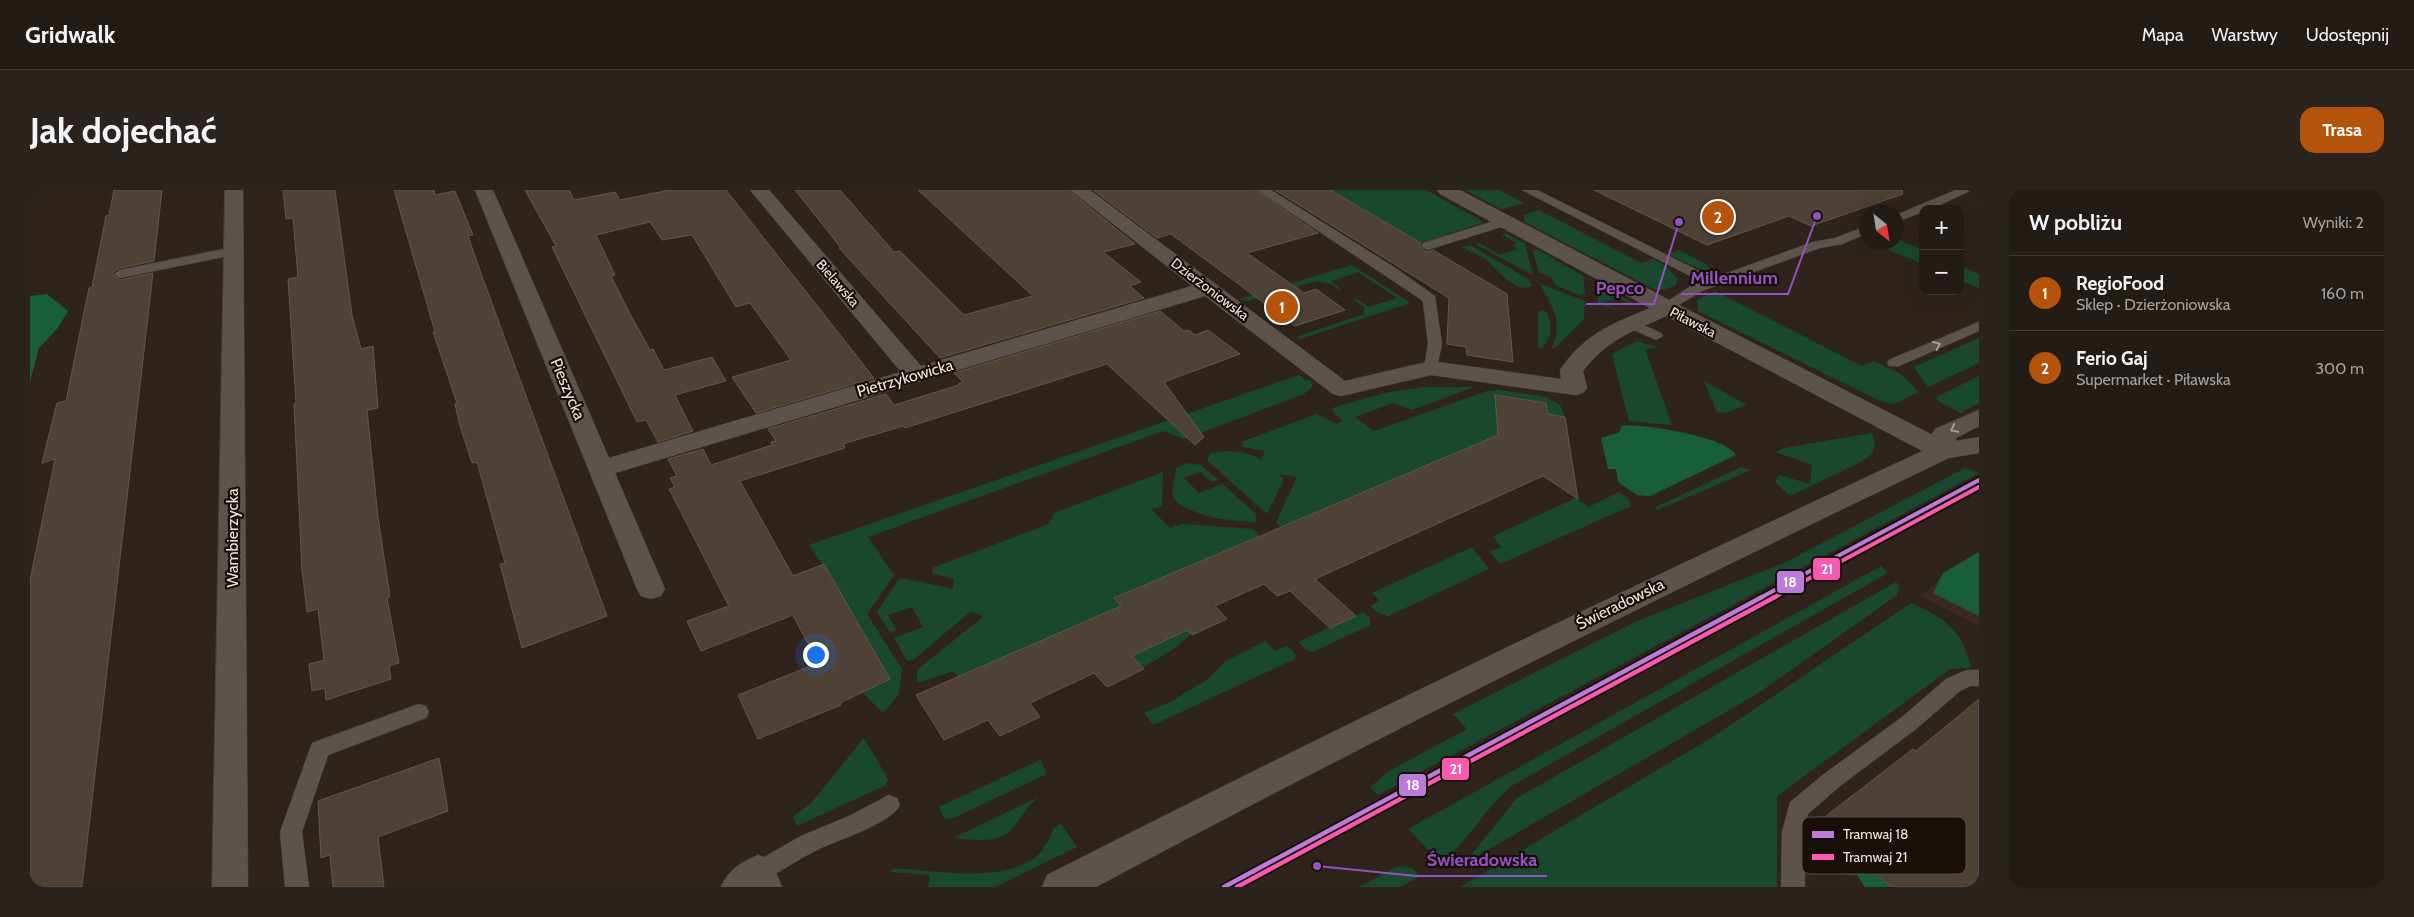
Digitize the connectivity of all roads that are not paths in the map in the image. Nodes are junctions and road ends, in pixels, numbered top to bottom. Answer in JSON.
{"nodes":[{"id":1,"x":234,"y":190,"type":"edge"},
{"id":2,"x":484,"y":190,"type":"edge"},
{"id":3,"x":760,"y":190,"type":"edge"},
{"id":4,"x":1079,"y":190,"type":"edge"},
{"id":5,"x":1263,"y":190,"type":"edge"},
{"id":6,"x":1446,"y":190,"type":"edge"},
{"id":7,"x":1528,"y":190,"type":"edge"},
{"id":8,"x":1966,"y":190,"type":"edge"},
{"id":9,"x":1904,"y":216,"type":"edge"},
{"id":10,"x":1504,"y":222,"type":"junction"},
{"id":11,"x":1859,"y":233,"type":"edge"},
{"id":12,"x":1427,"y":246,"type":"dead end"},
{"id":13,"x":234,"y":251,"type":"junction"},
{"id":14,"x":1396,"y":256,"type":"dead end"},
{"id":15,"x":1377,"y":262,"type":"junction"},
{"id":16,"x":120,"y":274,"type":"dead end"},
{"id":17,"x":1712,"y":282,"type":"junction"},
{"id":18,"x":1208,"y":288,"type":"junction"},
{"id":19,"x":1667,"y":308,"type":"junction"},
{"id":20,"x":1632,"y":324,"type":"junction"},
{"id":21,"x":1979,"y":326,"type":"edge"},
{"id":22,"x":1656,"y":336,"type":"dead end"},
{"id":23,"x":1894,"y":363,"type":"dead end"},
{"id":24,"x":1432,"y":368,"type":"junction"},
{"id":25,"x":916,"y":375,"type":"junction"},
{"id":26,"x":1979,"y":417,"type":"edge"},
{"id":27,"x":1979,"y":445,"type":"edge"},
{"id":28,"x":1943,"y":451,"type":"junction"},
{"id":29,"x":602,"y":468,"type":"junction"},
{"id":30,"x":651,"y":589,"type":"dead end"},
{"id":31,"x":1979,"y":678,"type":"edge"},
{"id":32,"x":419,"y":712,"type":"dead end"},
{"id":33,"x":889,"y":805,"type":"dead end"},
{"id":34,"x":754,"y":882,"type":"edge"},
{"id":35,"x":230,"y":887,"type":"edge"},
{"id":36,"x":297,"y":887,"type":"edge"},
{"id":37,"x":1060,"y":887,"type":"edge"},
{"id":38,"x":1793,"y":887,"type":"edge"}],
"edges":[{"from":1,"to":13,"type":"street","name":"Wambierzycka"},
{"from":2,"to":29,"type":"street","name":"Pieszycka"},
{"from":3,"to":25,"type":"street","name":"Bielawska"},
{"from":4,"to":18,"type":"street","name":"Dzierżoniowska"},
{"from":5,"to":15,"type":"lane"},
{"from":6,"to":10,"type":"street","name":"Piławska"},
{"from":7,"to":17,"type":"lane"},
{"from":8,"to":9,"type":"lane"},
{"from":10,"to":12,"type":"lane"},
{"from":10,"to":19,"type":"street","name":"Piławska"},
{"from":11,"to":17,"type":"lane"},
{"from":13,"to":16,"type":"lane"},
{"from":13,"to":35,"type":"street","name":"Wambierzycka"},
{"from":14,"to":15,"type":"lane"},
{"from":15,"to":24,"type":"lane"},
{"from":17,"to":19,"type":"lane"},
{"from":18,"to":24,"type":"street","name":"Dzierżoniowska"},
{"from":18,"to":25,"type":"street","name":"Pietrzykowicka"},
{"from":19,"to":20,"type":"street"},
{"from":19,"to":28,"type":"street","name":"Piławska"},
{"from":20,"to":22,"type":"lane"},
{"from":20,"to":24,"type":"street"},
{"from":23,"to":21,"type":"lane","one_way":true},
{"from":25,"to":29,"type":"street","name":"Pietrzykowicka"},
{"from":26,"to":28,"type":"street","one_way":true},
{"from":27,"to":28,"type":"street","name":"Świeradowska"},
{"from":28,"to":37,"type":"street","name":"Świeradowska"},
{"from":29,"to":30,"type":"street","name":"Pieszycka"},
{"from":31,"to":38,"type":"lane"},
{"from":32,"to":36,"type":"lane"},
{"from":33,"to":34,"type":"lane"}]}
